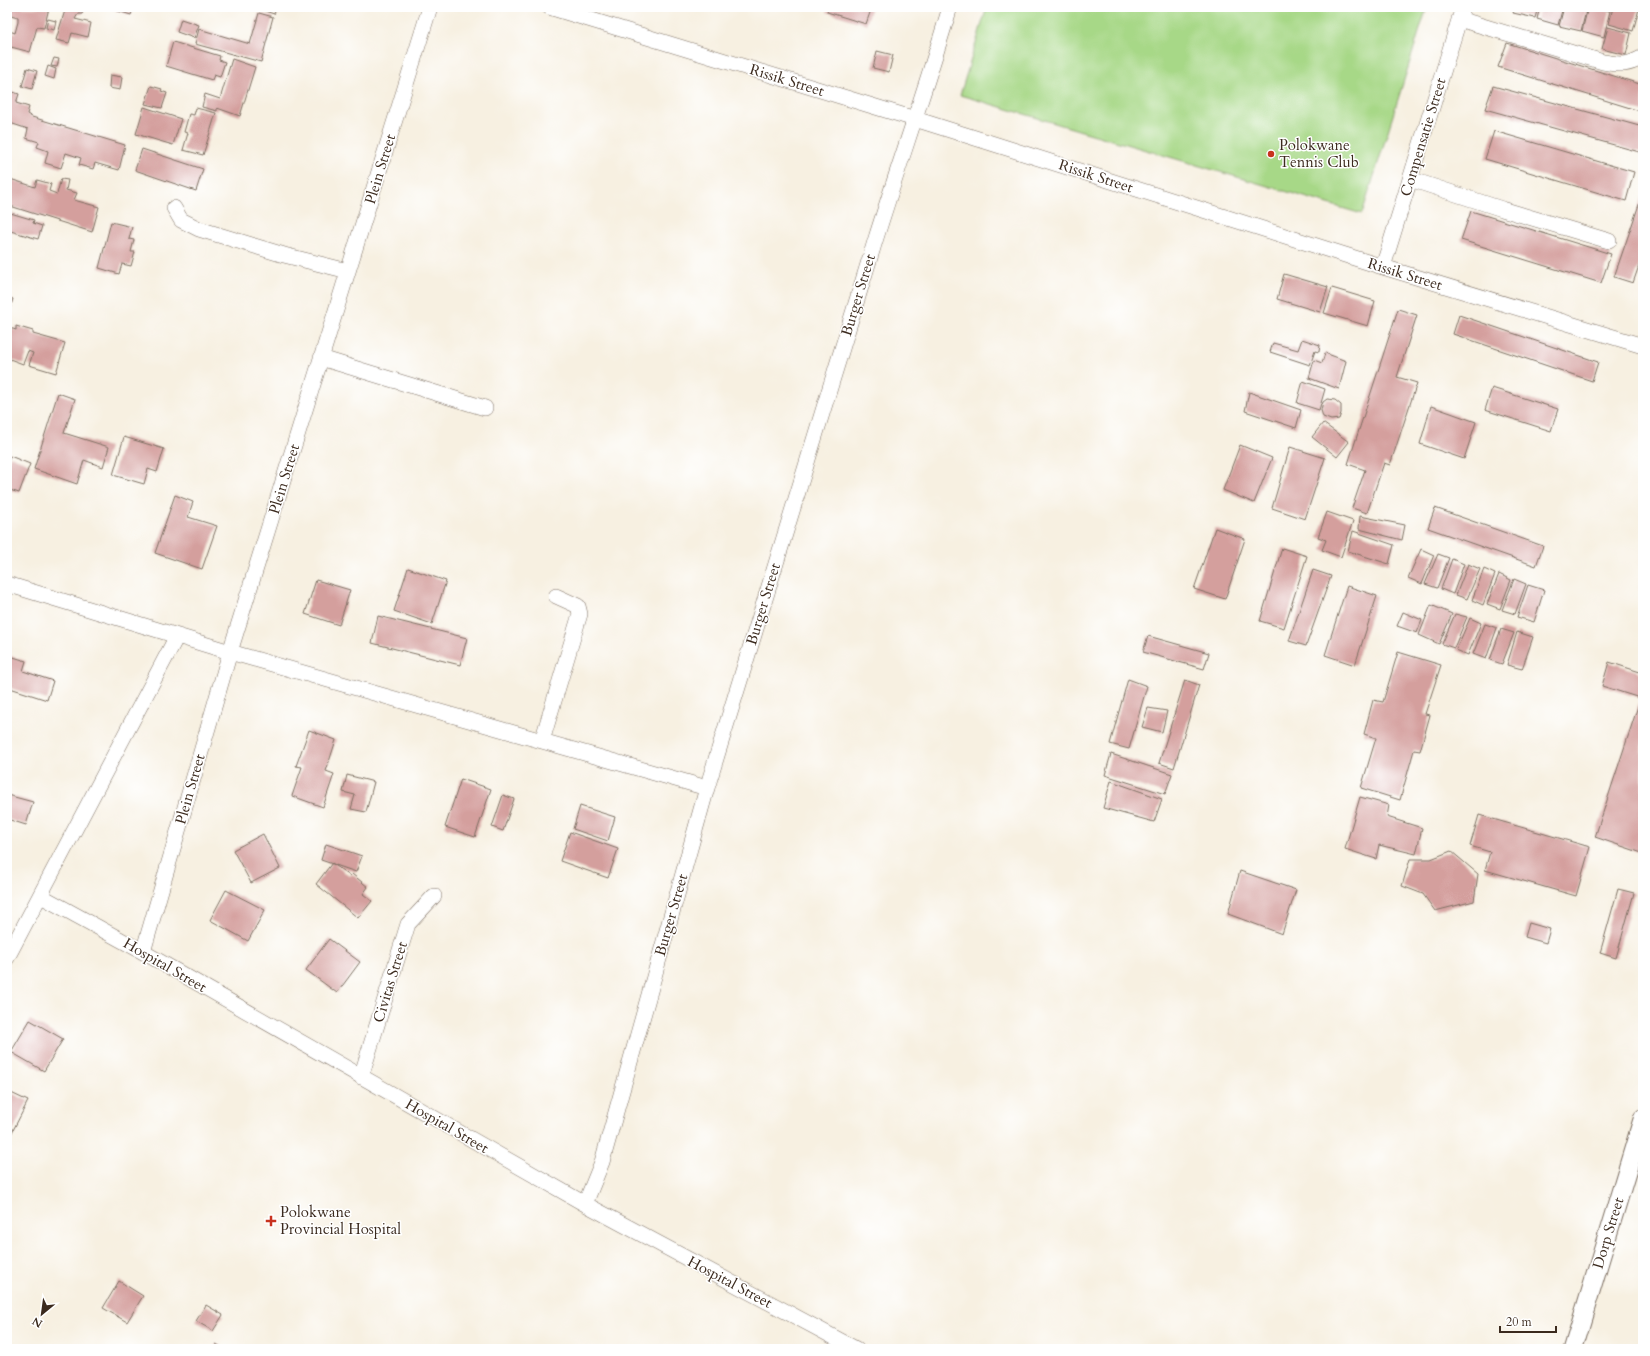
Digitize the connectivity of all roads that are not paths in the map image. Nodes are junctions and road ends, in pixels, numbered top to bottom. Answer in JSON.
{"nodes":[{"id":1,"x":430,"y":7,"type":"edge"},
{"id":2,"x":549,"y":7,"type":"edge"},
{"id":3,"x":950,"y":7,"type":"edge"},
{"id":4,"x":1461,"y":13,"type":"edge"},
{"id":5,"x":1643,"y":57,"type":"edge"},
{"id":6,"x":915,"y":119,"type":"junction"},
{"id":7,"x":1410,"y":180,"type":"junction"},
{"id":8,"x":174,"y":208,"type":"dead end"},
{"id":9,"x":1609,"y":241,"type":"dead end"},
{"id":10,"x":1383,"y":267,"type":"junction"},
{"id":11,"x":348,"y":271,"type":"junction"},
{"id":12,"x":1643,"y":346,"type":"edge"},
{"id":13,"x":321,"y":358,"type":"junction"},
{"id":14,"x":485,"y":408,"type":"dead end"},
{"id":15,"x":7,"y":584,"type":"edge"},
{"id":16,"x":556,"y":596,"type":"dead end"},
{"id":17,"x":178,"y":636,"type":"junction"},
{"id":18,"x":230,"y":652,"type":"junction"},
{"id":19,"x":542,"y":741,"type":"junction"},
{"id":20,"x":707,"y":788,"type":"junction"},
{"id":21,"x":41,"y":896,"type":"junction"},
{"id":22,"x":434,"y":896,"type":"dead end"},
{"id":23,"x":143,"y":952,"type":"junction"},
{"id":24,"x":7,"y":958,"type":"edge"},
{"id":25,"x":361,"y":1077,"type":"junction"},
{"id":26,"x":1643,"y":1118,"type":"edge"},
{"id":27,"x":585,"y":1204,"type":"junction"},
{"id":28,"x":856,"y":1349,"type":"edge"},
{"id":29,"x":1573,"y":1349,"type":"edge"}],
"edges":[{"from":1,"to":11,"type":"street","name":"Plein Street"},
{"from":2,"to":6,"type":"street","name":"Rissik Street"},
{"from":3,"to":6,"type":"street","name":"Burger Street"},
{"from":4,"to":5,"type":"street"},
{"from":4,"to":7,"type":"street","name":"Compensatie Street"},
{"from":6,"to":10,"type":"street","name":"Rissik Street"},
{"from":6,"to":20,"type":"street","name":"Burger Street"},
{"from":7,"to":9,"type":"street"},
{"from":7,"to":10,"type":"street","name":"Compensatie Street"},
{"from":8,"to":11,"type":"street"},
{"from":10,"to":12,"type":"street","name":"Rissik Street"},
{"from":11,"to":13,"type":"street","name":"Plein Street"},
{"from":13,"to":14,"type":"street"},
{"from":13,"to":18,"type":"street","name":"Plein Street"},
{"from":15,"to":17,"type":"street"},
{"from":16,"to":19,"type":"street"},
{"from":17,"to":18,"type":"street"},
{"from":17,"to":21,"type":"street"},
{"from":18,"to":19,"type":"street"},
{"from":18,"to":23,"type":"street","name":"Plein Street"},
{"from":19,"to":20,"type":"street"},
{"from":20,"to":27,"type":"street","name":"Burger Street"},
{"from":21,"to":23,"type":"street","name":"Hospital Street"},
{"from":21,"to":24,"type":"street"},
{"from":22,"to":25,"type":"street","name":"Civitas Street"},
{"from":23,"to":25,"type":"street","name":"Hospital Street"},
{"from":25,"to":27,"type":"street","name":"Hospital Street"},
{"from":26,"to":29,"type":"street","name":"Dorp Street"},
{"from":27,"to":28,"type":"street","name":"Hospital Street"}]}
